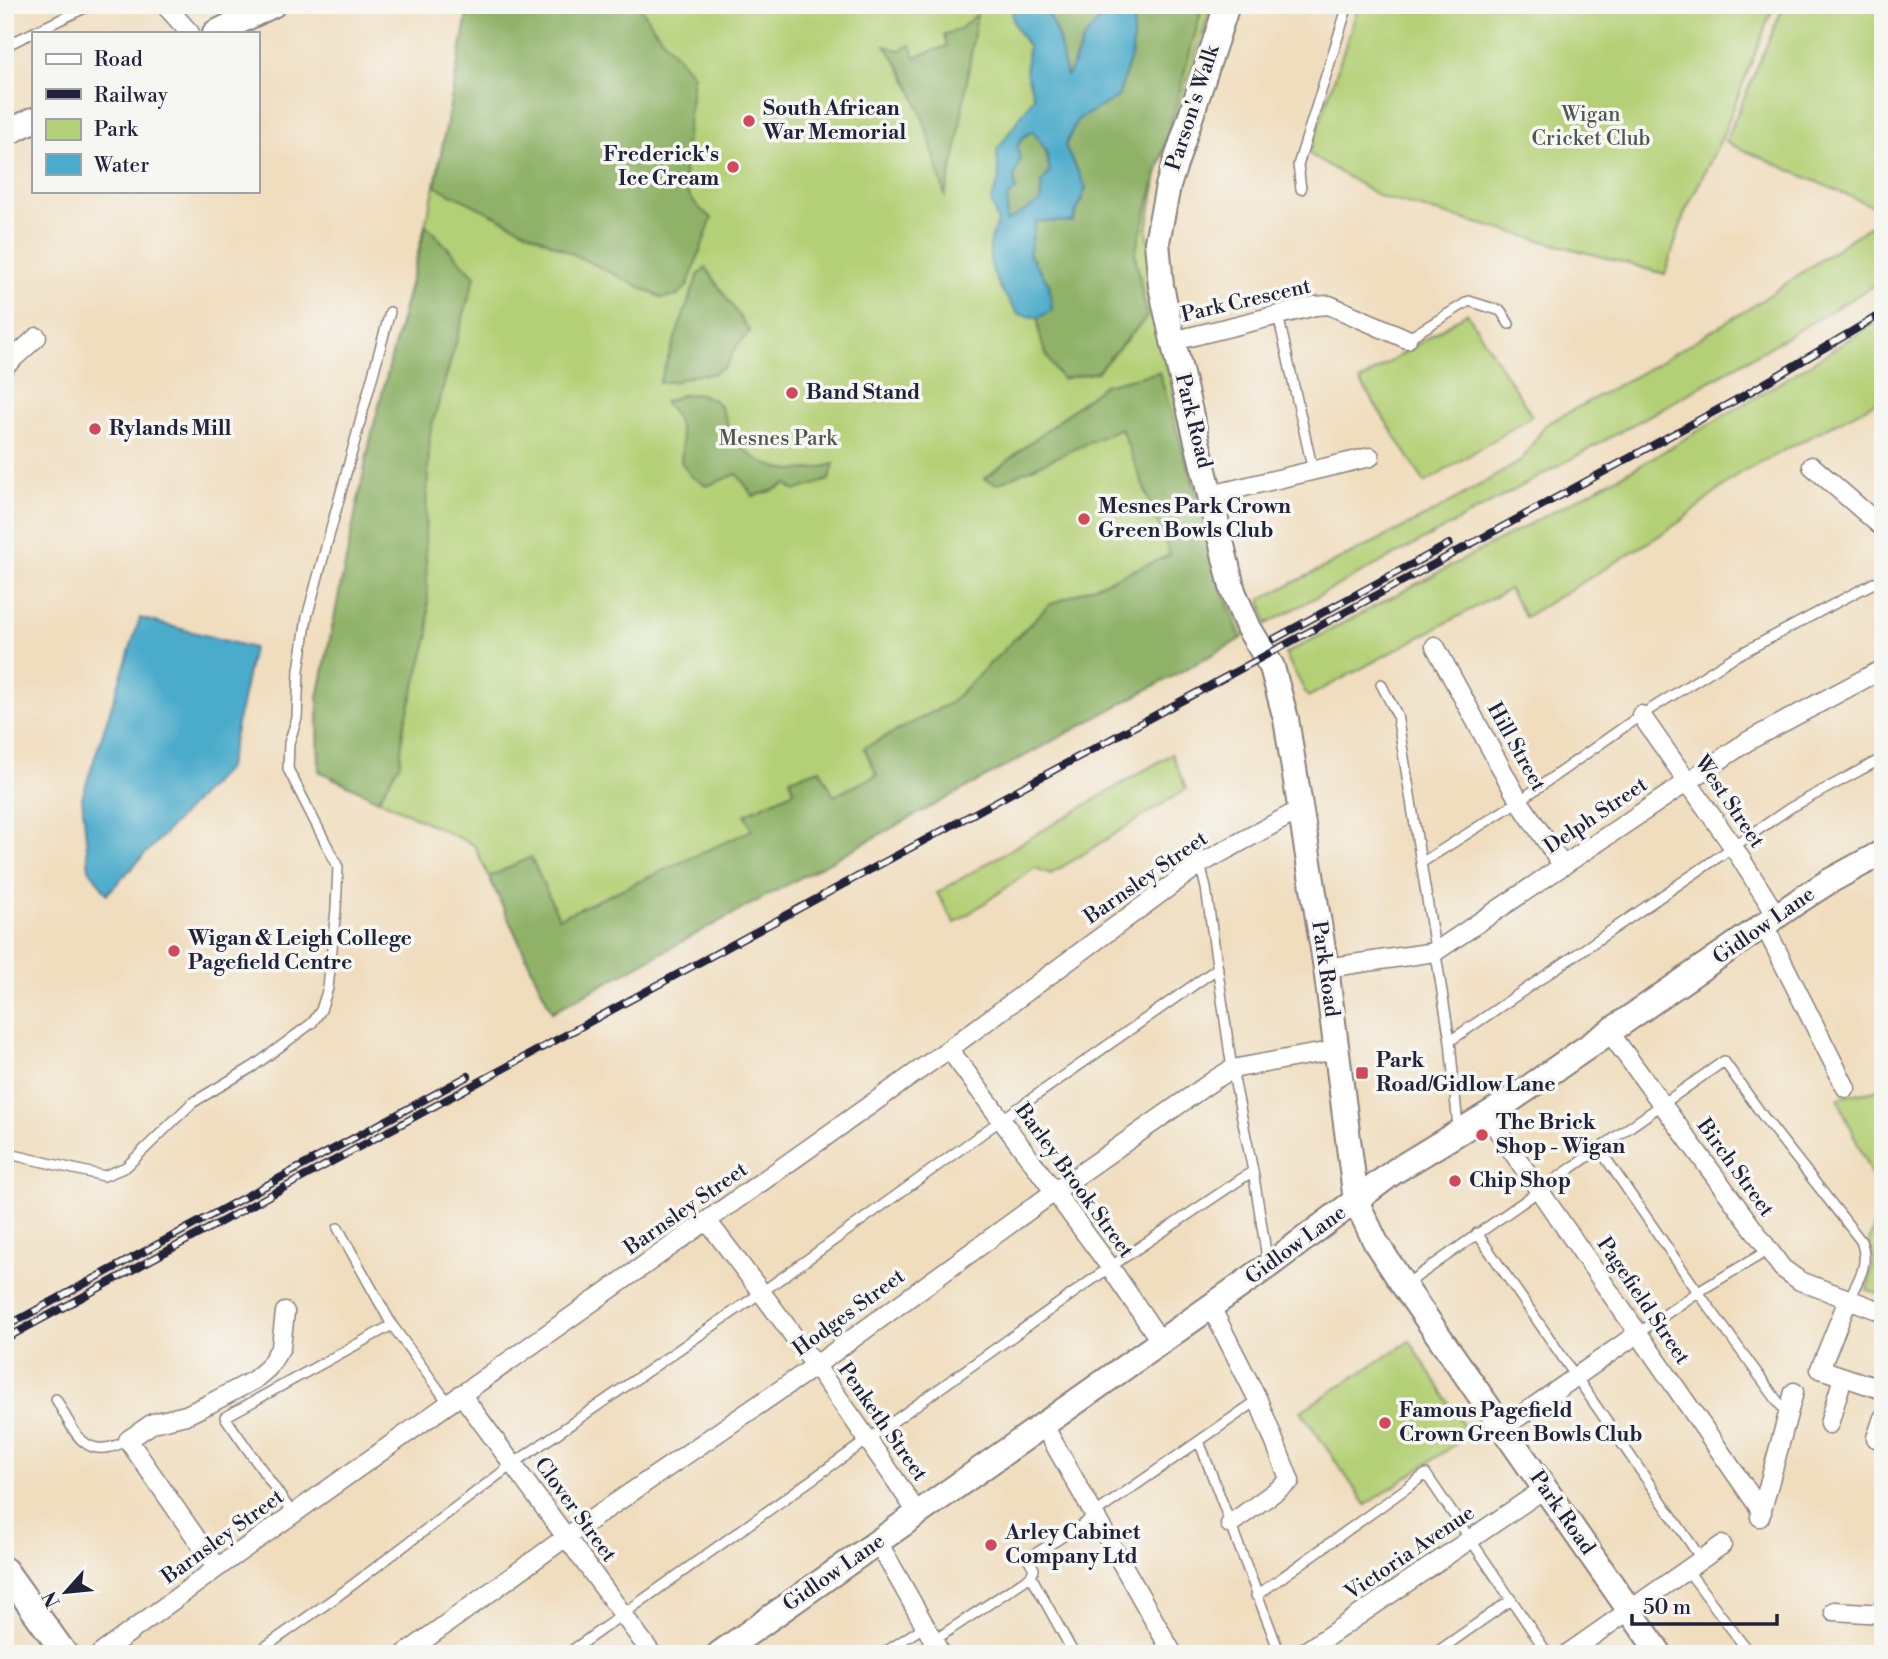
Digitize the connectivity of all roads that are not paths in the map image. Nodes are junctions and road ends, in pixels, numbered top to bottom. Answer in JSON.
{"nodes":[{"id":1,"x":91,"y":5,"type":"edge"},
{"id":2,"x":165,"y":5,"type":"edge"},
{"id":3,"x":273,"y":5,"type":"edge"},
{"id":4,"x":1227,"y":5,"type":"edge"},
{"id":5,"x":1348,"y":5,"type":"edge"},
{"id":6,"x":34,"y":32,"type":"edge"},
{"id":7,"x":189,"y":32,"type":"edge"},
{"id":8,"x":217,"y":32,"type":"edge"},
{"id":9,"x":32,"y":33,"type":"edge"},
{"id":10,"x":5,"y":46,"type":"edge"},
{"id":11,"x":32,"y":120,"type":"edge"},
{"id":12,"x":5,"y":134,"type":"edge"},
{"id":13,"x":1301,"y":189,"type":"dead end"},
{"id":14,"x":1161,"y":212,"type":"joint"},
{"id":15,"x":390,"y":312,"type":"dead end"},
{"id":16,"x":1278,"y":315,"type":"junction"},
{"id":17,"x":1509,"y":324,"type":"dead end"},
{"id":18,"x":37,"y":337,"type":"dead end"},
{"id":19,"x":1407,"y":339,"type":"joint"},
{"id":20,"x":1173,"y":341,"type":"junction"},
{"id":21,"x":5,"y":366,"type":"edge"},
{"id":22,"x":1370,"y":457,"type":"dead end"},
{"id":23,"x":1812,"y":466,"type":"dead end"},
{"id":24,"x":1313,"y":471,"type":"junction"},
{"id":25,"x":1211,"y":495,"type":"junction"},
{"id":26,"x":1883,"y":528,"type":"edge"},
{"id":27,"x":1883,"y":578,"type":"edge"},
{"id":28,"x":1435,"y":646,"type":"dead end"},
{"id":29,"x":1883,"y":669,"type":"edge"},
{"id":30,"x":1381,"y":684,"type":"dead end"},
{"id":31,"x":1641,"y":715,"type":"junction"},
{"id":32,"x":1883,"y":758,"type":"edge"},
{"id":33,"x":1687,"y":781,"type":"junction"},
{"id":34,"x":1519,"y":801,"type":"junction"},
{"id":35,"x":1301,"y":809,"type":"junction"},
{"id":36,"x":1734,"y":848,"type":"junction"},
{"id":37,"x":1883,"y":852,"type":"edge"},
{"id":38,"x":1421,"y":863,"type":"junction"},
{"id":39,"x":1200,"y":864,"type":"junction"},
{"id":40,"x":1563,"y":866,"type":"junction"},
{"id":41,"x":1770,"y":921,"type":"junction"},
{"id":42,"x":1435,"y":952,"type":"junction"},
{"id":43,"x":1218,"y":968,"type":"junction"},
{"id":44,"x":1326,"y":968,"type":"junction"},
{"id":45,"x":1609,"y":1033,"type":"junction"},
{"id":46,"x":1450,"y":1041,"type":"junction"},
{"id":47,"x":949,"y":1049,"type":"junction"},
{"id":48,"x":1336,"y":1050,"type":"junction"},
{"id":49,"x":1232,"y":1069,"type":"junction"},
{"id":50,"x":1846,"y":1088,"type":"dead end"},
{"id":51,"x":1662,"y":1105,"type":"junction"},
{"id":52,"x":1487,"y":1115,"type":"junction"},
{"id":53,"x":1001,"y":1119,"type":"junction"},
{"id":54,"x":1458,"y":1133,"type":"junction"},
{"id":55,"x":1600,"y":1150,"type":"junction"},
{"id":56,"x":5,"y":1153,"type":"edge"},
{"id":57,"x":1252,"y":1171,"type":"junction"},
{"id":58,"x":1540,"y":1190,"type":"junction"},
{"id":59,"x":1054,"y":1192,"type":"junction"},
{"id":60,"x":1356,"y":1201,"type":"junction"},
{"id":61,"x":708,"y":1222,"type":"junction"},
{"id":62,"x":338,"y":1228,"type":"dead end"},
{"id":63,"x":1476,"y":1233,"type":"junction"},
{"id":64,"x":1767,"y":1251,"type":"junction"},
{"id":65,"x":1268,"y":1266,"type":"junction"},
{"id":66,"x":1110,"y":1267,"type":"junction"},
{"id":67,"x":1404,"y":1286,"type":"junction"},
{"id":68,"x":762,"y":1292,"type":"junction"},
{"id":69,"x":1698,"y":1292,"type":"junction"},
{"id":70,"x":1848,"y":1300,"type":"junction"},
{"id":71,"x":1211,"y":1307,"type":"junction"},
{"id":72,"x":285,"y":1312,"type":"dead end"},
{"id":73,"x":1883,"y":1312,"type":"edge"},
{"id":74,"x":392,"y":1325,"type":"junction"},
{"id":75,"x":1637,"y":1334,"type":"junction"},
{"id":76,"x":1161,"y":1342,"type":"junction"},
{"id":77,"x":815,"y":1366,"type":"junction"},
{"id":78,"x":1575,"y":1376,"type":"junction"},
{"id":79,"x":1843,"y":1377,"type":"junction"},
{"id":80,"x":1883,"y":1390,"type":"edge"},
{"id":81,"x":1794,"y":1392,"type":"dead end"},
{"id":82,"x":56,"y":1399,"type":"dead end"},
{"id":83,"x":455,"y":1399,"type":"junction"},
{"id":84,"x":1258,"y":1400,"type":"junction"},
{"id":85,"x":1788,"y":1414,"type":"junction"},
{"id":86,"x":1883,"y":1418,"type":"edge"},
{"id":87,"x":1043,"y":1424,"type":"junction"},
{"id":88,"x":1829,"y":1424,"type":"dead end"},
{"id":89,"x":1503,"y":1428,"type":"junction"},
{"id":90,"x":1877,"y":1438,"type":"dead end"},
{"id":91,"x":869,"y":1439,"type":"junction"},
{"id":92,"x":128,"y":1440,"type":"junction"},
{"id":93,"x":1199,"y":1441,"type":"junction"},
{"id":94,"x":513,"y":1464,"type":"junction"},
{"id":95,"x":1544,"y":1489,"type":"junction"},
{"id":96,"x":293,"y":1514,"type":"junction"},
{"id":97,"x":918,"y":1514,"type":"junction"},
{"id":98,"x":1094,"y":1514,"type":"junction"},
{"id":99,"x":1230,"y":1524,"type":"junction"},
{"id":100,"x":566,"y":1537,"type":"junction"},
{"id":101,"x":1471,"y":1539,"type":"junction"},
{"id":102,"x":878,"y":1542,"type":"junction"},
{"id":103,"x":1722,"y":1545,"type":"dead end"},
{"id":104,"x":1695,"y":1565,"type":"junction"},
{"id":105,"x":217,"y":1568,"type":"junction"},
{"id":106,"x":5,"y":1570,"type":"edge"},
{"id":107,"x":1031,"y":1576,"type":"junction"},
{"id":108,"x":1256,"y":1596,"type":"junction"},
{"id":109,"x":1511,"y":1600,"type":"junction"},
{"id":110,"x":1882,"y":1610,"type":"edge"},
{"id":111,"x":1630,"y":1611,"type":"junction"},
{"id":112,"x":1834,"y":1611,"type":"dead end"},
{"id":113,"x":624,"y":1614,"type":"junction"},
{"id":114,"x":933,"y":1640,"type":"edge"},
{"id":115,"x":65,"y":1654,"type":"edge"},
{"id":116,"x":100,"y":1654,"type":"edge"},
{"id":117,"x":255,"y":1654,"type":"edge"},
{"id":118,"x":405,"y":1654,"type":"edge"},
{"id":119,"x":567,"y":1654,"type":"edge"},
{"id":120,"x":652,"y":1654,"type":"edge"},
{"id":121,"x":719,"y":1654,"type":"edge"},
{"id":122,"x":882,"y":1654,"type":"edge"},
{"id":123,"x":1074,"y":1654,"type":"edge"},
{"id":124,"x":1173,"y":1654,"type":"edge"},
{"id":125,"x":1280,"y":1654,"type":"edge"},
{"id":126,"x":1302,"y":1654,"type":"edge"},
{"id":127,"x":1434,"y":1654,"type":"edge"},
{"id":128,"x":1548,"y":1654,"type":"edge"},
{"id":129,"x":1567,"y":1654,"type":"edge"},
{"id":130,"x":1660,"y":1654,"type":"edge"},
{"id":131,"x":1750,"y":1654,"type":"edge"}],
"edges":[{"from":1,"to":6,"type":"lane"},
{"from":2,"to":7,"type":"street"},
{"from":3,"to":8,"type":"main road"},
{"from":4,"to":14,"type":"main road","name":"Parson's Walk"},
{"from":5,"to":13,"type":"lane"},
{"from":9,"to":10,"type":"lane"},
{"from":11,"to":12,"type":"main road"},
{"from":14,"to":20,"type":"main road","name":"Park Road"},
{"from":15,"to":56,"type":"lane"},
{"from":16,"to":19,"type":"street","name":"Park Crescent"},
{"from":16,"to":20,"type":"street","name":"Park Crescent"},
{"from":16,"to":24,"type":"lane"},
{"from":17,"to":19,"type":"lane"},
{"from":18,"to":21,"type":"street"},
{"from":20,"to":25,"type":"main road","name":"Park Road"},
{"from":22,"to":24,"type":"street"},
{"from":23,"to":26,"type":"street"},
{"from":24,"to":25,"type":"street"},
{"from":25,"to":35,"type":"main road","name":"Park Road"},
{"from":27,"to":31,"type":"lane"},
{"from":28,"to":34,"type":"street","name":"Hill Street"},
{"from":29,"to":33,"type":"street","name":"Delph Street"},
{"from":30,"to":38,"type":"lane"},
{"from":31,"to":33,"type":"street","name":"West Street"},
{"from":31,"to":34,"type":"lane"},
{"from":32,"to":36,"type":"lane"},
{"from":33,"to":36,"type":"street","name":"West Street"},
{"from":33,"to":40,"type":"street","name":"Delph Street"},
{"from":34,"to":38,"type":"lane"},
{"from":34,"to":40,"type":"street","name":"Hill Street"},
{"from":35,"to":39,"type":"street","name":"Barnsley Street"},
{"from":35,"to":44,"type":"main road","name":"Park Road"},
{"from":36,"to":41,"type":"street","name":"West Street"},
{"from":36,"to":46,"type":"lane"},
{"from":37,"to":41,"type":"main road","name":"Gidlow Lane"},
{"from":38,"to":42,"type":"lane"},
{"from":39,"to":43,"type":"lane"},
{"from":39,"to":47,"type":"street","name":"Barnsley Street"},
{"from":40,"to":42,"type":"street","name":"Delph Street"},
{"from":41,"to":45,"type":"main road","name":"Gidlow Lane"},
{"from":41,"to":50,"type":"street","name":"West Street"},
{"from":42,"to":44,"type":"street","name":"Delph Street"},
{"from":42,"to":46,"type":"lane"},
{"from":43,"to":49,"type":"lane"},
{"from":43,"to":53,"type":"lane"},
{"from":44,"to":48,"type":"main road","name":"Park Road"},
{"from":45,"to":51,"type":"street","name":"Birch Street"},
{"from":45,"to":52,"type":"main road","name":"Gidlow Lane"},
{"from":46,"to":54,"type":"lane"},
{"from":47,"to":53,"type":"street","name":"Barley Brook Street"},
{"from":47,"to":61,"type":"street","name":"Barnsley Street"},
{"from":48,"to":49,"type":"street","name":"Hodges Street"},
{"from":48,"to":60,"type":"main road","name":"Park Road"},
{"from":49,"to":57,"type":"lane"},
{"from":49,"to":59,"type":"street","name":"Hodges Street"},
{"from":51,"to":55,"type":"lane"},
{"from":51,"to":64,"type":"street","name":"Birch Street"},
{"from":51,"to":70,"type":"lane"},
{"from":52,"to":54,"type":"main road","name":"Gidlow Lane"},
{"from":52,"to":58,"type":"street","name":"Pagefield Street"},
{"from":53,"to":59,"type":"street","name":"Barley Brook Street"},
{"from":53,"to":68,"type":"lane"},
{"from":54,"to":60,"type":"main road","name":"Gidlow Lane"},
{"from":55,"to":58,"type":"lane"},
{"from":55,"to":69,"type":"lane"},
{"from":57,"to":65,"type":"lane"},
{"from":57,"to":66,"type":"lane"},
{"from":58,"to":63,"type":"lane"},
{"from":58,"to":75,"type":"street","name":"Pagefield Street"},
{"from":59,"to":66,"type":"street","name":"Barley Brook Street"},
{"from":59,"to":77,"type":"street","name":"Hodges Street"},
{"from":60,"to":65,"type":"main road","name":"Gidlow Lane"},
{"from":60,"to":67,"type":"main road","name":"Park Road"},
{"from":61,"to":68,"type":"street","name":"Penketh Street"},
{"from":61,"to":83,"type":"street","name":"Barnsley Street"},
{"from":62,"to":74,"type":"lane"},
{"from":63,"to":67,"type":"lane"},
{"from":63,"to":78,"type":"lane"},
{"from":64,"to":69,"type":"lane"},
{"from":64,"to":70,"type":"street","name":"Birch Street"},
{"from":65,"to":71,"type":"main road","name":"Gidlow Lane"},
{"from":66,"to":76,"type":"street","name":"Barley Brook Street"},
{"from":66,"to":91,"type":"lane"},
{"from":67,"to":89,"type":"main road","name":"Park Road"},
{"from":68,"to":77,"type":"street","name":"Penketh Street"},
{"from":68,"to":94,"type":"lane"},
{"from":69,"to":75,"type":"lane"},
{"from":69,"to":85,"type":"lane"},
{"from":70,"to":73,"type":"street","name":"Birch Street"},
{"from":70,"to":79,"type":"street"},
{"from":71,"to":76,"type":"main road","name":"Gidlow Lane"},
{"from":71,"to":84,"type":"street"},
{"from":72,"to":92,"type":"street"},
{"from":74,"to":83,"type":"lane"},
{"from":74,"to":96,"type":"lane"},
{"from":75,"to":78,"type":"street"},
{"from":75,"to":85,"type":"street","name":"Pagefield Street"},
{"from":76,"to":87,"type":"main road","name":"Gidlow Lane"},
{"from":77,"to":91,"type":"street","name":"Penketh Street"},
{"from":77,"to":100,"type":"street","name":"Hodges Street"},
{"from":78,"to":89,"type":"street"},
{"from":78,"to":104,"type":"lane"},
{"from":79,"to":80,"type":"street"},
{"from":79,"to":88,"type":"street"},
{"from":81,"to":85,"type":"street","name":"Pagefield Street"},
{"from":82,"to":92,"type":"lane"},
{"from":83,"to":94,"type":"street","name":"Clover Street"},
{"from":83,"to":96,"type":"street","name":"Barnsley Street"},
{"from":84,"to":93,"type":"lane"},
{"from":84,"to":99,"type":"street"},
{"from":86,"to":90,"type":"street"},
{"from":87,"to":97,"type":"main road","name":"Gidlow Lane"},
{"from":87,"to":98,"type":"street"},
{"from":89,"to":95,"type":"main road","name":"Park Road"},
{"from":91,"to":97,"type":"street","name":"Penketh Street"},
{"from":91,"to":113,"type":"lane"},
{"from":92,"to":105,"type":"street"},
{"from":93,"to":98,"type":"lane"},
{"from":93,"to":99,"type":"lane"},
{"from":94,"to":100,"type":"street","name":"Clover Street"},
{"from":94,"to":117,"type":"lane"},
{"from":95,"to":101,"type":"street","name":"Victoria Avenue"},
{"from":95,"to":111,"type":"main road","name":"Park Road"},
{"from":96,"to":105,"type":"street","name":"Barnsley Street"},
{"from":97,"to":102,"type":"main road","name":"Gidlow Lane"},
{"from":98,"to":107,"type":"lane"},
{"from":98,"to":124,"type":"street"},
{"from":99,"to":108,"type":"lane"},
{"from":100,"to":113,"type":"street","name":"Clover Street"},
{"from":100,"to":118,"type":"street","name":"Hodges Street"},
{"from":101,"to":108,"type":"lane"},
{"from":101,"to":109,"type":"lane"},
{"from":101,"to":126,"type":"street","name":"Victoria Avenue"},
{"from":102,"to":114,"type":"street"},
{"from":102,"to":121,"type":"main road","name":"Gidlow Lane"},
{"from":103,"to":104,"type":"street"},
{"from":104,"to":111,"type":"street"},
{"from":104,"to":131,"type":"lane"},
{"from":105,"to":116,"type":"street","name":"Barnsley Street"},
{"from":106,"to":115,"type":"main road"},
{"from":107,"to":114,"type":"lane"},
{"from":107,"to":123,"type":"lane"},
{"from":108,"to":125,"type":"lane"},
{"from":109,"to":127,"type":"lane"},
{"from":109,"to":128,"type":"lane"},
{"from":110,"to":112,"type":"street"},
{"from":111,"to":129,"type":"street"},
{"from":111,"to":130,"type":"main road","name":"Park Road"},
{"from":113,"to":119,"type":"lane"},
{"from":113,"to":120,"type":"street","name":"Clover Street"},
{"from":114,"to":122,"type":"lane"}]}
